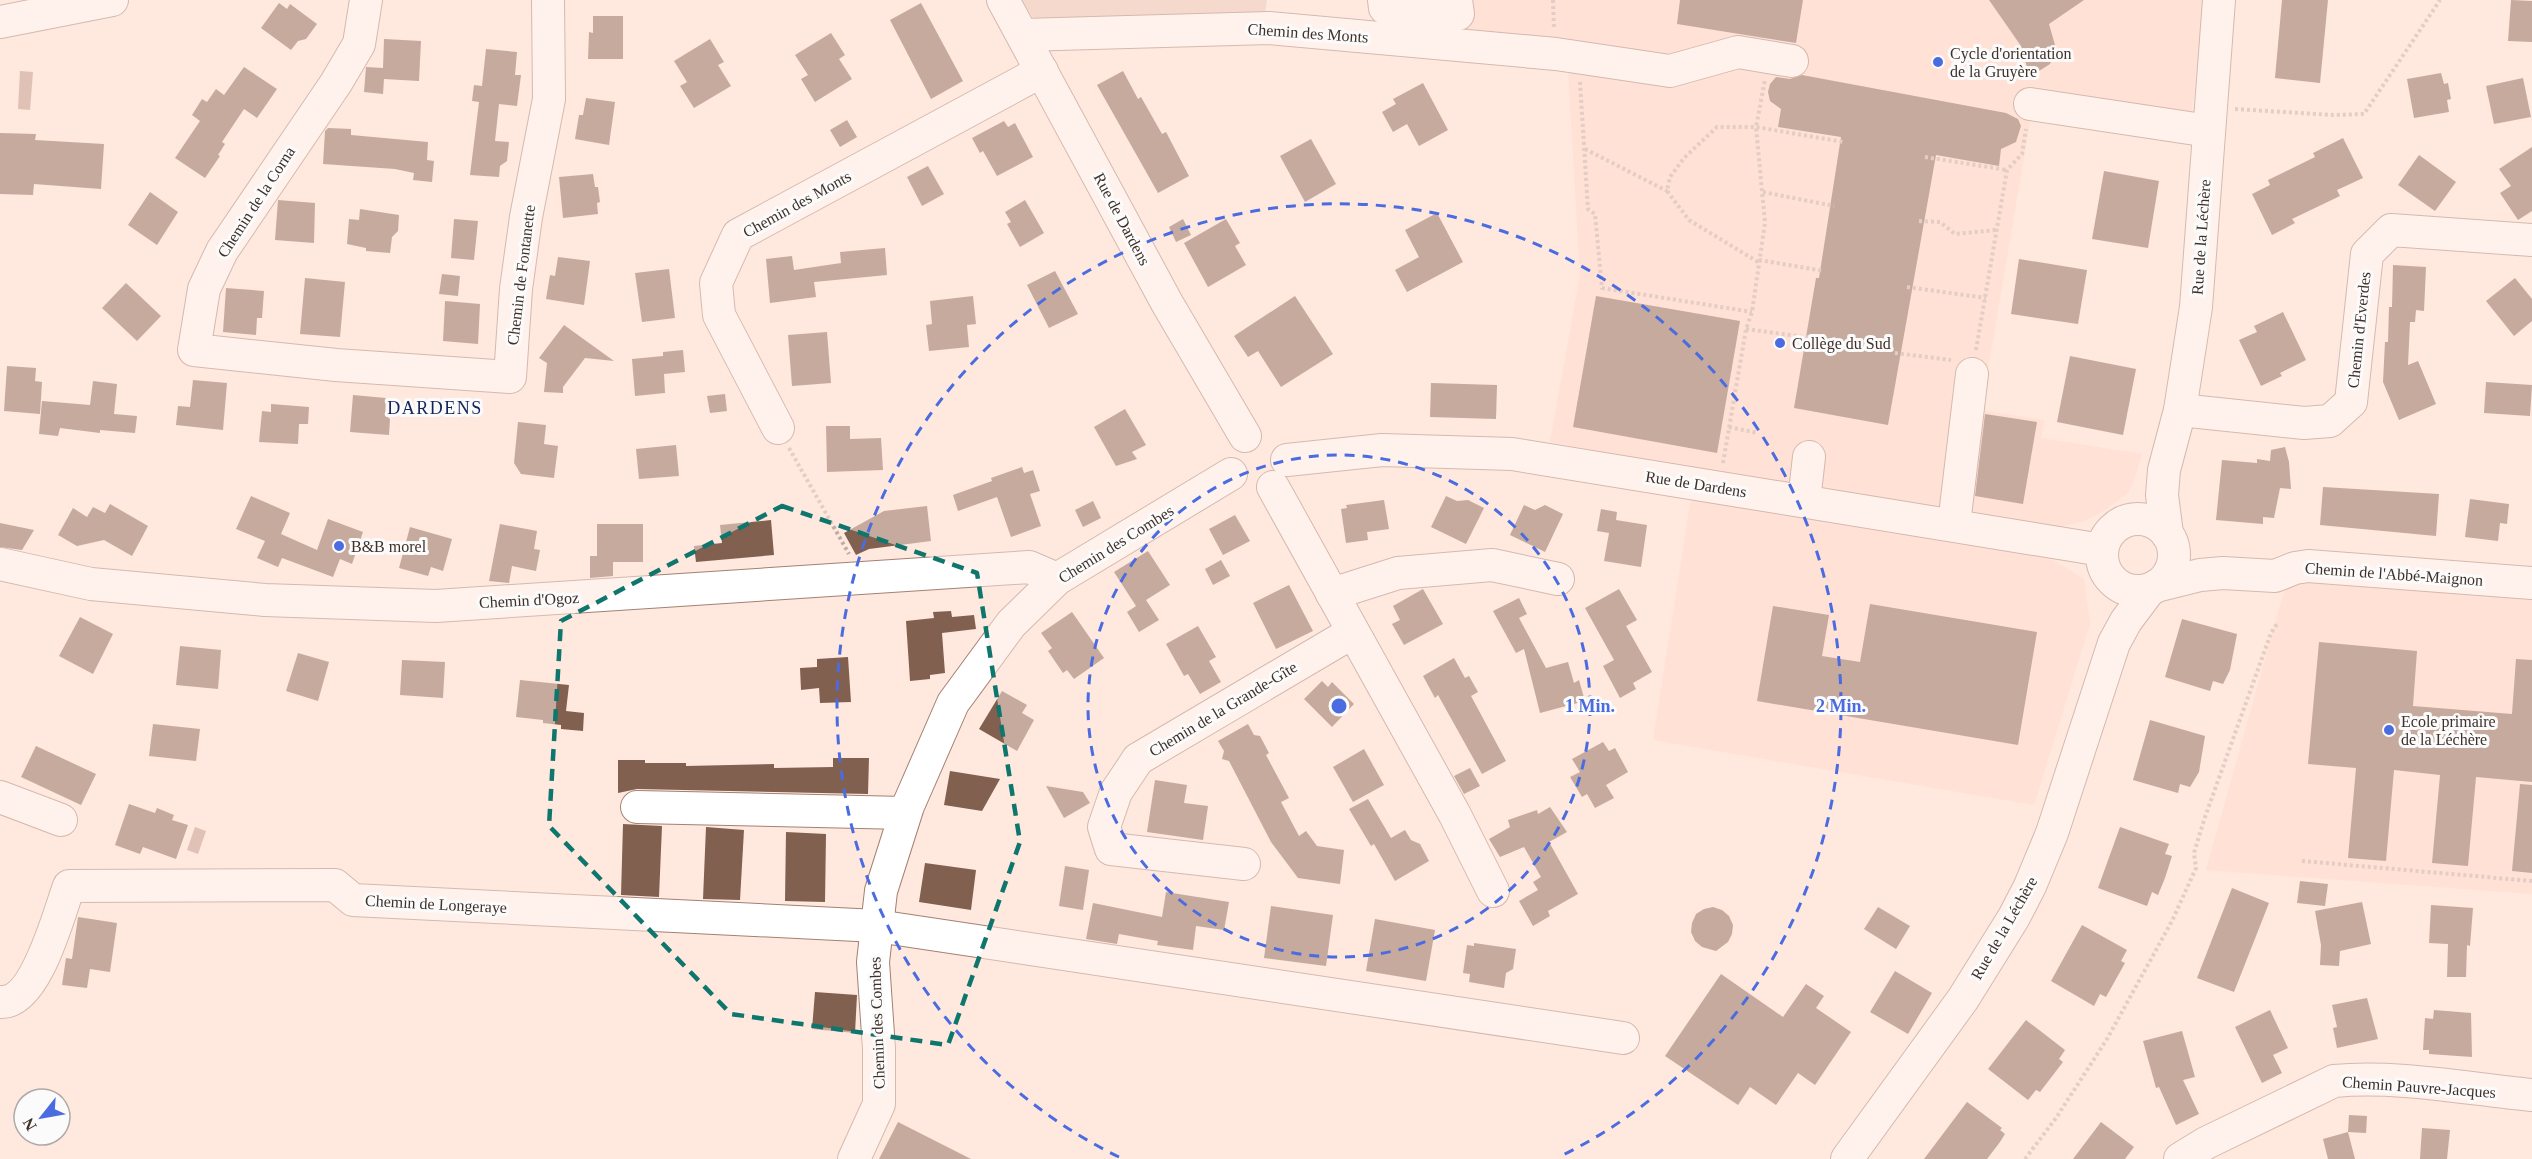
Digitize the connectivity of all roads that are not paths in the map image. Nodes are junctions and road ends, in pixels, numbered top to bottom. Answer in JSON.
{"nodes":[{"id":1,"x":112,"y":0,"type":"edge"},
{"id":2,"x":366,"y":0,"type":"edge"},
{"id":3,"x":548,"y":0,"type":"edge"},
{"id":4,"x":1003,"y":0,"type":"edge"},
{"id":5,"x":1384,"y":0,"type":"edge"},
{"id":6,"x":1456,"y":0,"type":"edge"},
{"id":7,"x":2219,"y":0,"type":"edge"},
{"id":8,"x":0,"y":22,"type":"edge"},
{"id":9,"x":1023,"y":35,"type":"junction"},
{"id":10,"x":1781,"y":59,"type":"road end"},
{"id":11,"x":1042,"y":71,"type":"junction"},
{"id":12,"x":2030,"y":104,"type":"road end"},
{"id":13,"x":2209,"y":131,"type":"junction"},
{"id":14,"x":2532,"y":240,"type":"edge"},
{"id":15,"x":336,"y":365,"type":"joint"},
{"id":16,"x":1973,"y":368,"type":"road end"},
{"id":17,"x":2180,"y":410,"type":"junction"},
{"id":18,"x":778,"y":428,"type":"road end"},
{"id":19,"x":1245,"y":436,"type":"junction"},
{"id":20,"x":1809,"y":457,"type":"dead end"},
{"id":21,"x":2164,"y":471,"type":"junction"},
{"id":22,"x":1231,"y":474,"type":"junction"},
{"id":23,"x":1280,"y":474,"type":"junction"},
{"id":24,"x":1804,"y":501,"type":"junction"},
{"id":25,"x":1954,"y":524,"type":"junction"},
{"id":26,"x":2169,"y":536,"type":"junction"},
{"id":27,"x":2108,"y":550,"type":"junction"},
{"id":28,"x":0,"y":564,"type":"edge"},
{"id":29,"x":2223,"y":573,"type":"junction"},
{"id":30,"x":1057,"y":579,"type":"junction"},
{"id":31,"x":1558,"y":579,"type":"dead end"},
{"id":32,"x":2532,"y":583,"type":"edge"},
{"id":33,"x":2153,"y":588,"type":"junction"},
{"id":34,"x":1332,"y":594,"type":"junction"},
{"id":35,"x":1353,"y":632,"type":"junction"},
{"id":36,"x":2105,"y":668,"type":"junction"},
{"id":37,"x":0,"y":797,"type":"edge"},
{"id":38,"x":637,"y":807,"type":"dead end"},
{"id":39,"x":905,"y":813,"type":"junction"},
{"id":40,"x":61,"y":820,"type":"dead end"},
{"id":41,"x":1244,"y":864,"type":"dead end"},
{"id":42,"x":1493,"y":891,"type":"dead end"},
{"id":43,"x":877,"y":926,"type":"junction"},
{"id":44,"x":0,"y":1002,"type":"edge"},
{"id":45,"x":1623,"y":1038,"type":"dead end"},
{"id":46,"x":2532,"y":1095,"type":"edge"},
{"id":47,"x":854,"y":1159,"type":"edge"},
{"id":48,"x":1847,"y":1159,"type":"edge"},
{"id":49,"x":2180,"y":1159,"type":"edge"}],
"edges":[{"from":1,"to":8,"type":"street"},
{"from":2,"to":15,"type":"street","name":"Chemin de la Corna"},
{"from":3,"to":15,"type":"street","name":"Chemin de Fontanette"},
{"from":4,"to":9,"type":"street","name":"Rue de Dardens"},
{"from":5,"to":6,"type":"street"},
{"from":7,"to":13,"type":"street","name":"Rue de la Léchère"},
{"from":9,"to":10,"type":"street","name":"Chemin des Monts"},
{"from":9,"to":11,"type":"street","name":"Rue de Dardens"},
{"from":11,"to":18,"type":"street","name":"Chemin des Monts"},
{"from":11,"to":19,"type":"street","name":"Rue de Dardens"},
{"from":12,"to":13,"type":"street"},
{"from":13,"to":17,"type":"street","name":"Rue de la Léchère"},
{"from":14,"to":17,"type":"street","name":"Chemin d'Everdes"},
{"from":16,"to":25,"type":"street"},
{"from":17,"to":21,"type":"street","name":"Rue de la Léchère"},
{"from":19,"to":22,"type":"street"},
{"from":19,"to":23,"type":"street"},
{"from":20,"to":24,"type":"street"},
{"from":21,"to":26,"type":"street","name":"Rue de la Léchère"},
{"from":21,"to":27,"type":"street","name":"Rue de la Léchère"},
{"from":22,"to":23,"type":"street"},
{"from":22,"to":30,"type":"street","name":"Chemin des Combes"},
{"from":23,"to":24,"type":"street","name":"Rue de Dardens"},
{"from":23,"to":34,"type":"street"},
{"from":24,"to":25,"type":"street","name":"Rue de Dardens"},
{"from":25,"to":27,"type":"street","name":"Rue de Dardens"},
{"from":26,"to":27,"type":"street","name":"Chemin de l'Abbé-Maignon"},
{"from":26,"to":29,"type":"street","name":"Chemin de l'Abbé-Maignon"},
{"from":26,"to":33,"type":"street","name":"Rue de la Léchère"},
{"from":27,"to":33,"type":"street","name":"Chemin de l'Abbé-Maignon"},
{"from":27,"to":36,"type":"street","name":"Rue de la Léchère"},
{"from":28,"to":30,"type":"street","name":"Chemin d'Ogoz"},
{"from":29,"to":32,"type":"street","name":"Chemin de l'Abbé-Maignon"},
{"from":29,"to":33,"type":"street","name":"Chemin de l'Abbé-Maignon"},
{"from":30,"to":39,"type":"street","name":"Chemin des Combes"},
{"from":31,"to":34,"type":"street"},
{"from":33,"to":36,"type":"street","name":"Rue de la Léchère"},
{"from":34,"to":35,"type":"street"},
{"from":35,"to":41,"type":"street","name":"Chemin de la Grande-Gîte"},
{"from":35,"to":42,"type":"street"},
{"from":36,"to":48,"type":"street","name":"Rue de la Léchère"},
{"from":37,"to":40,"type":"street"},
{"from":38,"to":39,"type":"street"},
{"from":39,"to":43,"type":"street","name":"Chemin des Combes"},
{"from":43,"to":44,"type":"street","name":"Chemin de Longeraye"},
{"from":43,"to":45,"type":"street"},
{"from":43,"to":47,"type":"street","name":"Chemin des Combes"},
{"from":46,"to":49,"type":"street","name":"Chemin Pauvre-Jacques"}]}
